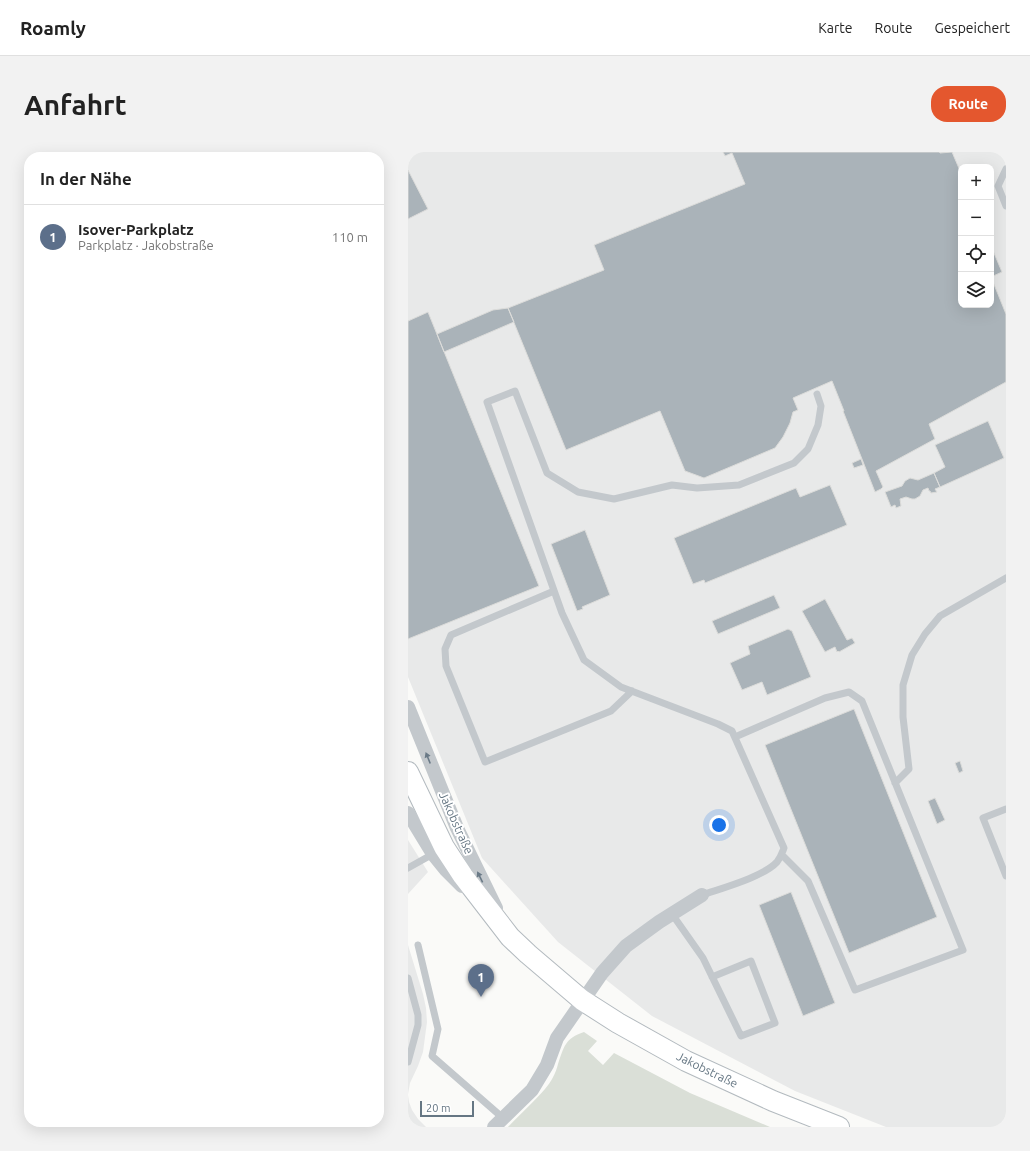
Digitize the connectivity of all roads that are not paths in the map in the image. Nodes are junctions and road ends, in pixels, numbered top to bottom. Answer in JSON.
{"nodes":[{"id":1,"x":1006,"y":169,"type":"edge"},
{"id":2,"x":1006,"y":206,"type":"edge"},
{"id":3,"x":817,"y":394,"type":"dead end"},
{"id":4,"x":1006,"y":578,"type":"edge"},
{"id":5,"x":554,"y":591,"type":"junction"},
{"id":6,"x":632,"y":691,"type":"junction"},
{"id":7,"x":408,"y":707,"type":"edge"},
{"id":8,"x":735,"y":737,"type":"junction"},
{"id":9,"x":408,"y":772,"type":"edge"},
{"id":10,"x":895,"y":783,"type":"junction"},
{"id":11,"x":1006,"y":809,"type":"edge"},
{"id":12,"x":408,"y":813,"type":"edge"},
{"id":13,"x":433,"y":854,"type":"junction"},
{"id":14,"x":782,"y":855,"type":"junction"},
{"id":15,"x":408,"y":868,"type":"edge"},
{"id":16,"x":1006,"y":876,"type":"edge"},
{"id":17,"x":702,"y":895,"type":"joint"},
{"id":18,"x":672,"y":914,"type":"junction"},
{"id":19,"x":510,"y":937,"type":"junction"},
{"id":20,"x":418,"y":945,"type":"dead end"},
{"id":21,"x":712,"y":977,"type":"junction"},
{"id":22,"x":408,"y":978,"type":"edge"},
{"id":23,"x":582,"y":1000,"type":"junction"},
{"id":24,"x":408,"y":1062,"type":"edge"},
{"id":25,"x":498,"y":1122,"type":"edge"},
{"id":26,"x":839,"y":1127,"type":"edge"}],
"edges":[{"from":1,"to":2,"type":"lane"},
{"from":3,"to":5,"type":"lane"},
{"from":4,"to":10,"type":"lane"},
{"from":5,"to":6,"type":"lane"},
{"from":5,"to":6,"type":"lane"},
{"from":6,"to":8,"type":"lane"},
{"from":19,"to":7,"type":"street","name":"Jakobstraße","one_way":true},
{"from":8,"to":10,"type":"lane"},
{"from":8,"to":14,"type":"lane"},
{"from":9,"to":19,"type":"main road"},
{"from":10,"to":14,"type":"lane"},
{"from":11,"to":16,"type":"lane"},
{"from":12,"to":13,"type":"street","name":"Jakobstraße"},
{"from":13,"to":15,"type":"lane"},
{"from":13,"to":19,"type":"street","name":"Jakobstraße"},
{"from":14,"to":17,"type":"lane"},
{"from":17,"to":18,"type":"street"},
{"from":18,"to":21,"type":"lane"},
{"from":18,"to":23,"type":"street"},
{"from":19,"to":23,"type":"main road","name":"Jakobstraße"},
{"from":20,"to":25,"type":"lane"},
{"from":21,"to":21,"type":"lane"},
{"from":22,"to":24,"type":"lane"},
{"from":23,"to":25,"type":"street"},
{"from":23,"to":26,"type":"main road","name":"Jakobstraße"}]}
